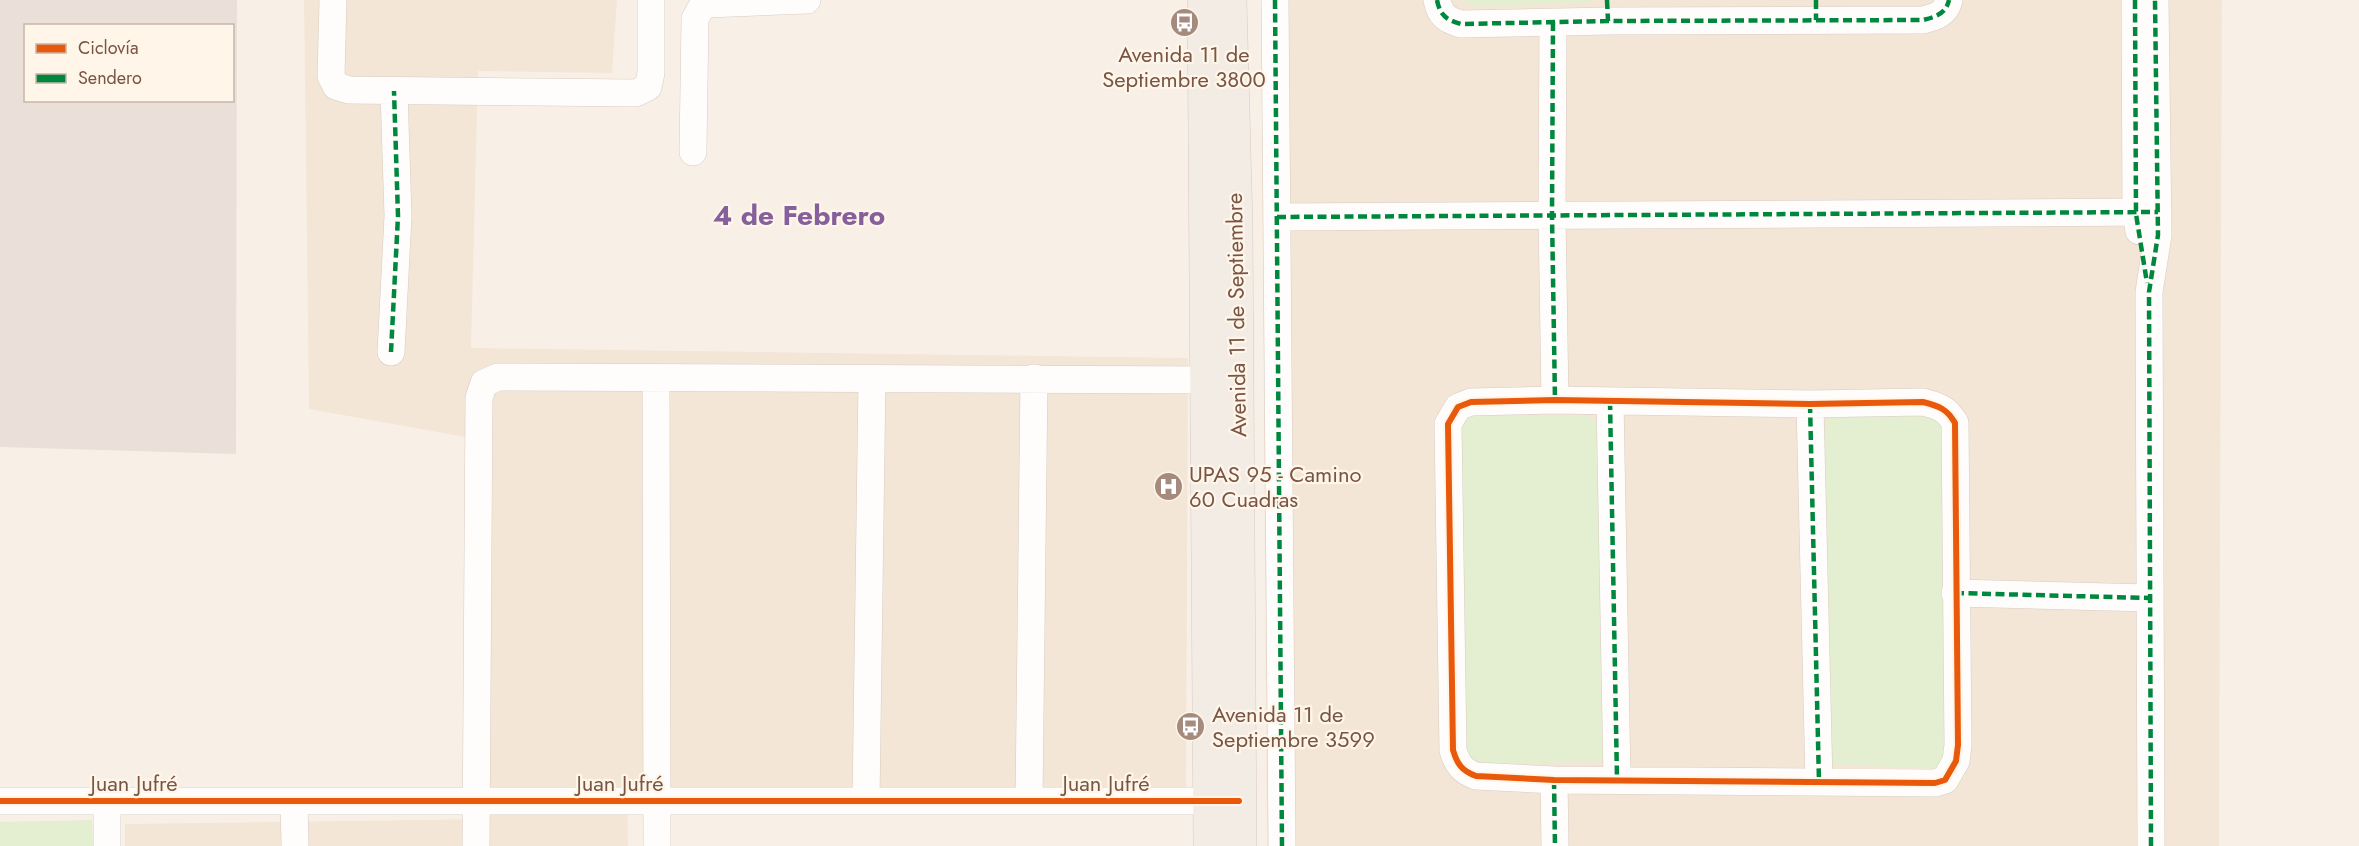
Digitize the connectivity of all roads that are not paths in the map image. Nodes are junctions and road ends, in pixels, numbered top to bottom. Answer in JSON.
{"nodes":[{"id":1,"x":333,"y":0,"type":"edge"},
{"id":2,"x":651,"y":0,"type":"edge"},
{"id":3,"x":807,"y":0,"type":"edge"},
{"id":4,"x":1204,"y":0,"type":"edge"},
{"id":5,"x":1230,"y":0,"type":"edge"},
{"id":6,"x":1275,"y":0,"type":"edge"},
{"id":7,"x":1437,"y":0,"type":"edge"},
{"id":8,"x":1949,"y":0,"type":"edge"},
{"id":9,"x":2134,"y":0,"type":"edge"},
{"id":10,"x":2155,"y":0,"type":"edge"},
{"id":11,"x":1607,"y":10,"type":"edge"},
{"id":12,"x":1816,"y":10,"type":"edge"},
{"id":13,"x":1553,"y":22,"type":"junction"},
{"id":14,"x":394,"y":91,"type":"junction"},
{"id":15,"x":693,"y":152,"type":"dead end"},
{"id":16,"x":2147,"y":213,"type":"junction"},
{"id":17,"x":1552,"y":215,"type":"junction"},
{"id":18,"x":1277,"y":217,"type":"junction"},
{"id":19,"x":391,"y":352,"type":"dead end"},
{"id":20,"x":656,"y":378,"type":"junction"},
{"id":21,"x":1034,"y":378,"type":"junction"},
{"id":22,"x":872,"y":379,"type":"junction"},
{"id":23,"x":1222,"y":380,"type":"junction"},
{"id":24,"x":1555,"y":400,"type":"junction"},
{"id":25,"x":1610,"y":402,"type":"junction"},
{"id":26,"x":1810,"y":404,"type":"junction"},
{"id":27,"x":1955,"y":593,"type":"junction"},
{"id":28,"x":2149,"y":598,"type":"junction"},
{"id":29,"x":1617,"y":779,"type":"junction"},
{"id":30,"x":1554,"y":780,"type":"junction"},
{"id":31,"x":1819,"y":782,"type":"junction"},
{"id":32,"x":0,"y":801,"type":"edge"},
{"id":33,"x":107,"y":801,"type":"junction"},
{"id":34,"x":294,"y":801,"type":"junction"},
{"id":35,"x":476,"y":801,"type":"junction"},
{"id":36,"x":656,"y":801,"type":"junction"},
{"id":37,"x":866,"y":801,"type":"junction"},
{"id":38,"x":1029,"y":801,"type":"junction"},
{"id":39,"x":1224,"y":801,"type":"junction"},
{"id":40,"x":107,"y":846,"type":"edge"},
{"id":41,"x":295,"y":846,"type":"edge"},
{"id":42,"x":476,"y":846,"type":"edge"},
{"id":43,"x":657,"y":846,"type":"edge"},
{"id":44,"x":1210,"y":846,"type":"edge"},
{"id":45,"x":1240,"y":846,"type":"edge"},
{"id":46,"x":1282,"y":846,"type":"edge"},
{"id":47,"x":1555,"y":846,"type":"edge"},
{"id":48,"x":2151,"y":846,"type":"edge"}],
"edges":[{"from":1,"to":14,"type":"street"},
{"from":2,"to":14,"type":"street"},
{"from":3,"to":15,"type":"street"},
{"from":4,"to":23,"type":"main road","name":"Avenida 11 de Septiembre"},
{"from":5,"to":23,"type":"main road","name":"Avenida 11 de Septiembre"},
{"from":6,"to":18,"type":"street"},
{"from":7,"to":13,"type":"street"},
{"from":8,"to":12,"type":"street"},
{"from":9,"to":16,"type":"street"},
{"from":10,"to":16,"type":"street"},
{"from":11,"to":12,"type":"street"},
{"from":11,"to":13,"type":"street"},
{"from":13,"to":17,"type":"street"},
{"from":14,"to":19,"type":"street"},
{"from":16,"to":17,"type":"street"},
{"from":16,"to":28,"type":"street"},
{"from":17,"to":18,"type":"street"},
{"from":17,"to":24,"type":"street"},
{"from":18,"to":46,"type":"street"},
{"from":20,"to":22,"type":"street"},
{"from":20,"to":35,"type":"street"},
{"from":20,"to":36,"type":"street"},
{"from":21,"to":22,"type":"street"},
{"from":21,"to":23,"type":"street"},
{"from":21,"to":38,"type":"street"},
{"from":22,"to":37,"type":"street"},
{"from":23,"to":39,"type":"main road","name":"Avenida 11 de Septiembre"},
{"from":24,"to":25,"type":"street"},
{"from":24,"to":30,"type":"street"},
{"from":25,"to":26,"type":"street"},
{"from":25,"to":29,"type":"street"},
{"from":26,"to":27,"type":"street"},
{"from":26,"to":31,"type":"street"},
{"from":27,"to":28,"type":"street"},
{"from":27,"to":31,"type":"street"},
{"from":28,"to":48,"type":"street"},
{"from":29,"to":30,"type":"street"},
{"from":29,"to":31,"type":"street"},
{"from":30,"to":47,"type":"street"},
{"from":32,"to":33,"type":"street","name":"Juan Jufré"},
{"from":33,"to":34,"type":"street","name":"Juan Jufré"},
{"from":33,"to":40,"type":"street"},
{"from":34,"to":35,"type":"street","name":"Juan Jufré"},
{"from":34,"to":41,"type":"street"},
{"from":35,"to":36,"type":"street","name":"Juan Jufré"},
{"from":35,"to":42,"type":"street"},
{"from":36,"to":37,"type":"street","name":"Juan Jufré"},
{"from":36,"to":43,"type":"street"},
{"from":37,"to":38,"type":"street","name":"Juan Jufré"},
{"from":38,"to":39,"type":"street","name":"Juan Jufré"},
{"from":39,"to":44,"type":"main road","name":"Avenida 11 de Septiembre"},
{"from":39,"to":45,"type":"main road","name":"Avenida 11 de Septiembre"}]}
